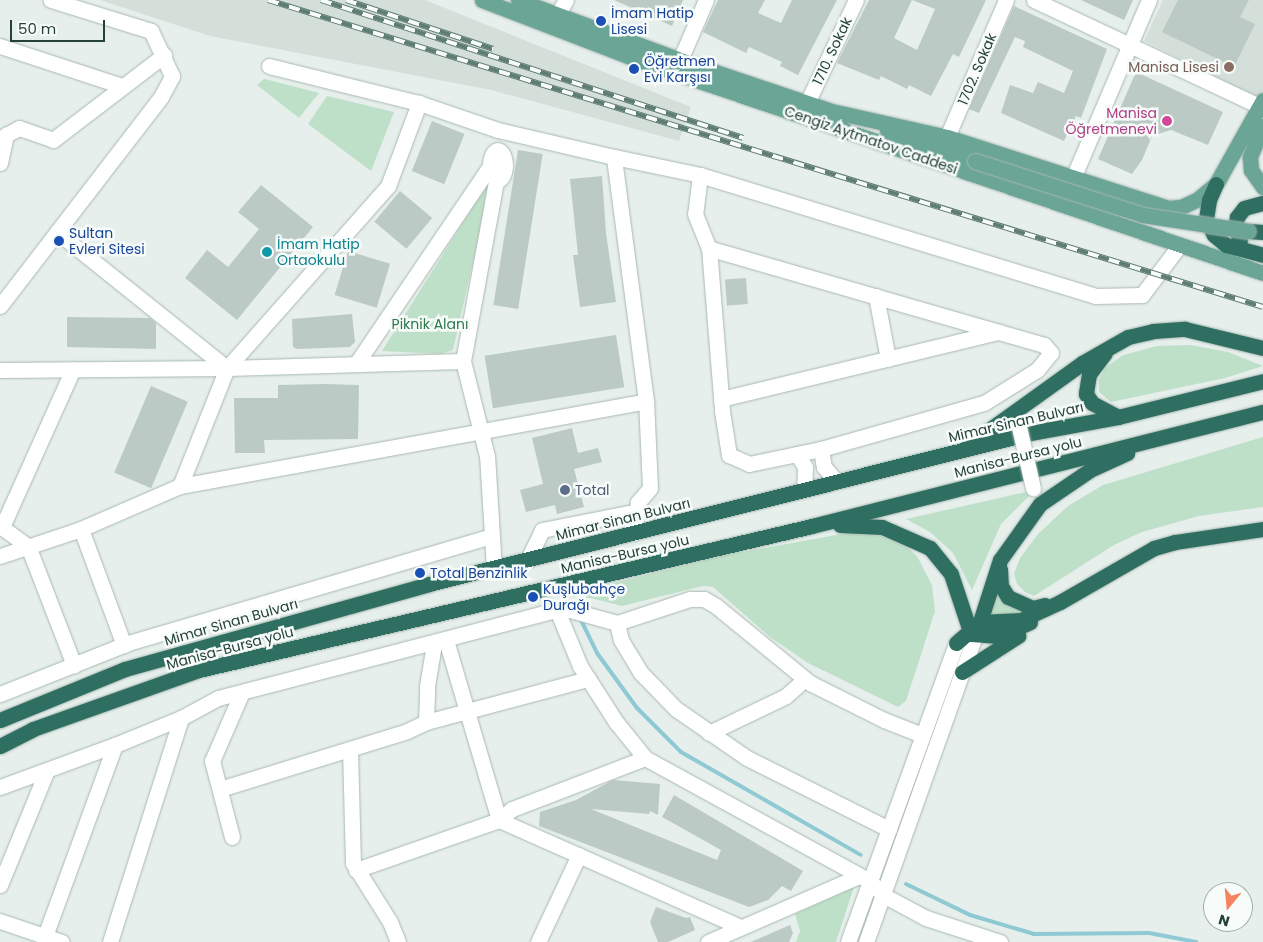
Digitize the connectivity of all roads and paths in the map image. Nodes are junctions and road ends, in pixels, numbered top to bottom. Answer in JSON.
{"nodes":[{"id":1,"x":51,"y":0,"type":"edge"},
{"id":2,"x":482,"y":0,"type":"edge"},
{"id":3,"x":518,"y":0,"type":"edge"},
{"id":4,"x":566,"y":0,"type":"edge"},
{"id":5,"x":706,"y":0,"type":"edge"},
{"id":6,"x":856,"y":0,"type":"edge"},
{"id":7,"x":1006,"y":0,"type":"edge"},
{"id":8,"x":1034,"y":0,"type":"edge"},
{"id":9,"x":1149,"y":0,"type":"edge"},
{"id":10,"x":557,"y":15,"type":"junction"},
{"id":11,"x":1130,"y":42,"type":"junction"},
{"id":12,"x":0,"y":46,"type":"edge"},
{"id":13,"x":164,"y":55,"type":"junction"},
{"id":14,"x":680,"y":60,"type":"junction"},
{"id":15,"x":269,"y":66,"type":"dead end"},
{"id":16,"x":122,"y":86,"type":"junction"},
{"id":17,"x":807,"y":103,"type":"junction"},
{"id":18,"x":419,"y":104,"type":"junction"},
{"id":19,"x":1262,"y":105,"type":"edge"},
{"id":20,"x":836,"y":112,"type":"junction"},
{"id":21,"x":1263,"y":126,"type":"edge"},
{"id":22,"x":498,"y":130,"type":"junction"},
{"id":23,"x":947,"y":137,"type":"junction"},
{"id":24,"x":496,"y":157,"type":"junction"},
{"id":25,"x":614,"y":157,"type":"junction"},
{"id":26,"x":0,"y":163,"type":"edge"},
{"id":27,"x":700,"y":175,"type":"junction"},
{"id":28,"x":1073,"y":178,"type":"junction"},
{"id":29,"x":1216,"y":184,"type":"junction"},
{"id":30,"x":1263,"y":187,"type":"edge"},
{"id":31,"x":1263,"y":202,"type":"edge"},
{"id":32,"x":58,"y":232,"type":"junction"},
{"id":33,"x":1258,"y":233,"type":"edge"},
{"id":34,"x":1178,"y":246,"type":"junction"},
{"id":35,"x":709,"y":248,"type":"junction"},
{"id":36,"x":1263,"y":255,"type":"edge"},
{"id":37,"x":1263,"y":273,"type":"edge"},
{"id":38,"x":876,"y":296,"type":"junction"},
{"id":39,"x":0,"y":306,"type":"edge"},
{"id":40,"x":999,"y":332,"type":"junction"},
{"id":41,"x":1113,"y":345,"type":"junction"},
{"id":42,"x":1263,"y":348,"type":"edge"},
{"id":43,"x":888,"y":359,"type":"junction"},
{"id":44,"x":463,"y":361,"type":"junction"},
{"id":45,"x":356,"y":364,"type":"junction"},
{"id":46,"x":227,"y":368,"type":"junction"},
{"id":47,"x":73,"y":369,"type":"junction"},
{"id":48,"x":0,"y":370,"type":"edge"},
{"id":49,"x":1263,"y":381,"type":"edge"},
{"id":50,"x":721,"y":399,"type":"junction"},
{"id":51,"x":646,"y":400,"type":"junction"},
{"id":52,"x":1263,"y":412,"type":"edge"},
{"id":53,"x":1118,"y":417,"type":"junction"},
{"id":54,"x":1019,"y":427,"type":"dead end"},
{"id":55,"x":481,"y":432,"type":"junction"},
{"id":56,"x":1163,"y":437,"type":"junction"},
{"id":57,"x":821,"y":449,"type":"junction"},
{"id":58,"x":958,"y":451,"type":"junction"},
{"id":59,"x":797,"y":454,"type":"junction"},
{"id":60,"x":836,"y":481,"type":"junction"},
{"id":61,"x":180,"y":486,"type":"junction"},
{"id":62,"x":1033,"y":488,"type":"dead end"},
{"id":63,"x":804,"y":490,"type":"junction"},
{"id":64,"x":1,"y":526,"type":"edge"},
{"id":65,"x":812,"y":526,"type":"junction"},
{"id":66,"x":81,"y":529,"type":"junction"},
{"id":67,"x":1263,"y":529,"type":"edge"},
{"id":68,"x":634,"y":533,"type":"junction"},
{"id":69,"x":492,"y":536,"type":"junction"},
{"id":70,"x":28,"y":546,"type":"junction"},
{"id":71,"x":0,"y":556,"type":"edge"},
{"id":72,"x":1000,"y":560,"type":"junction"},
{"id":73,"x":526,"y":561,"type":"junction"},
{"id":74,"x":494,"y":569,"type":"junction"},
{"id":75,"x":1060,"y":602,"type":"junction"},
{"id":76,"x":962,"y":609,"type":"junction"},
{"id":77,"x":557,"y":610,"type":"junction"},
{"id":78,"x":617,"y":624,"type":"junction"},
{"id":79,"x":974,"y":629,"type":"junction"},
{"id":80,"x":440,"y":642,"type":"junction"},
{"id":81,"x":956,"y":643,"type":"junction"},
{"id":82,"x":124,"y":645,"type":"junction"},
{"id":83,"x":74,"y":665,"type":"junction"},
{"id":84,"x":962,"y":672,"type":"junction"},
{"id":85,"x":588,"y":679,"type":"junction"},
{"id":86,"x":805,"y":679,"type":"junction"},
{"id":87,"x":242,"y":692,"type":"junction"},
{"id":88,"x":0,"y":694,"type":"edge"},
{"id":89,"x":468,"y":713,"type":"junction"},
{"id":90,"x":181,"y":718,"type":"junction"},
{"id":91,"x":0,"y":720,"type":"edge"},
{"id":92,"x":426,"y":722,"type":"junction"},
{"id":93,"x":709,"y":733,"type":"junction"},
{"id":94,"x":922,"y":735,"type":"junction"},
{"id":95,"x":115,"y":745,"type":"junction"},
{"id":96,"x":0,"y":746,"type":"edge"},
{"id":97,"x":350,"y":749,"type":"junction"},
{"id":98,"x":645,"y":758,"type":"junction"},
{"id":99,"x":46,"y":772,"type":"junction"},
{"id":100,"x":0,"y":787,"type":"edge"},
{"id":101,"x":220,"y":789,"type":"junction"},
{"id":102,"x":499,"y":820,"type":"junction"},
{"id":103,"x":888,"y":829,"type":"junction"},
{"id":104,"x":232,"y":837,"type":"dead end"},
{"id":105,"x":579,"y":855,"type":"junction"},
{"id":106,"x":356,"y":870,"type":"junction"},
{"id":107,"x":864,"y":878,"type":"junction"},
{"id":108,"x":0,"y":886,"type":"edge"},
{"id":109,"x":883,"y":896,"type":"junction"},
{"id":110,"x":0,"y":921,"type":"edge"},
{"id":111,"x":742,"y":927,"type":"junction"},
{"id":112,"x":45,"y":936,"type":"junction"},
{"id":113,"x":62,"y":942,"type":"edge"},
{"id":114,"x":110,"y":942,"type":"edge"},
{"id":115,"x":398,"y":942,"type":"edge"},
{"id":116,"x":538,"y":942,"type":"edge"},
{"id":117,"x":708,"y":942,"type":"edge"},
{"id":118,"x":848,"y":942,"type":"edge"},
{"id":119,"x":866,"y":942,"type":"edge"},
{"id":120,"x":1000,"y":942,"type":"edge"}],
"edges":[{"from":1,"to":13,"type":"street"},
{"from":2,"to":34,"type":"main road","name":"Cengiz Aytmatov Caddesi"},
{"from":3,"to":10,"type":"main road","name":"Cengiz Aytmatov Caddesi"},
{"from":4,"to":10,"type":"street"},
{"from":5,"to":14,"type":"street"},
{"from":6,"to":17,"type":"street","name":"1710. Sokak"},
{"from":7,"to":23,"type":"street","name":"1702. Sokak"},
{"from":8,"to":11,"type":"street"},
{"from":9,"to":11,"type":"street"},
{"from":10,"to":14,"type":"main road","name":"Cengiz Aytmatov Caddesi"},
{"from":11,"to":19,"type":"street"},
{"from":11,"to":28,"type":"street"},
{"from":12,"to":16,"type":"street"},
{"from":13,"to":16,"type":"street"},
{"from":13,"to":32,"type":"street"},
{"from":14,"to":17,"type":"main road","name":"Cengiz Aytmatov Caddesi"},
{"from":15,"to":18,"type":"street"},
{"from":16,"to":26,"type":"street"},
{"from":17,"to":20,"type":"main road","name":"Cengiz Aytmatov Caddesi"},
{"from":18,"to":22,"type":"street"},
{"from":18,"to":46,"type":"street"},
{"from":19,"to":29,"type":"main road"},
{"from":20,"to":23,"type":"main road"},
{"from":20,"to":33,"type":"main road","name":"Cengiz Aytmatov Caddesi","bridge":true},
{"from":21,"to":30,"type":"main road"},
{"from":22,"to":24,"type":"street"},
{"from":22,"to":25,"type":"street"},
{"from":23,"to":28,"type":"main road"},
{"from":24,"to":44,"type":"street"},
{"from":24,"to":45,"type":"street"},
{"from":25,"to":27,"type":"street"},
{"from":25,"to":51,"type":"street"},
{"from":27,"to":34,"type":"street"},
{"from":27,"to":35,"type":"street"},
{"from":28,"to":29,"type":"main road"},
{"from":29,"to":36,"type":"highway"},
{"from":31,"to":36,"type":"highway"},
{"from":32,"to":39,"type":"street"},
{"from":32,"to":46,"type":"street"},
{"from":34,"to":37,"type":"main road","name":"Cengiz Aytmatov Caddesi"},
{"from":35,"to":38,"type":"street"},
{"from":35,"to":50,"type":"street"},
{"from":38,"to":40,"type":"street"},
{"from":38,"to":43,"type":"street"},
{"from":40,"to":43,"type":"street"},
{"from":40,"to":57,"type":"street"},
{"from":41,"to":42,"type":"highway"},
{"from":41,"to":53,"type":"highway"},
{"from":41,"to":58,"type":"highway"},
{"from":43,"to":50,"type":"street"},
{"from":44,"to":45,"type":"street"},
{"from":44,"to":55,"type":"street"},
{"from":45,"to":46,"type":"street"},
{"from":46,"to":47,"type":"street"},
{"from":46,"to":61,"type":"street"},
{"from":47,"to":48,"type":"street"},
{"from":47,"to":64,"type":"street"},
{"from":49,"to":53,"type":"highway","name":"Mimar Sinan Bulvarı"},
{"from":50,"to":59,"type":"street"},
{"from":51,"to":55,"type":"street"},
{"from":51,"to":68,"type":"street"},
{"from":52,"to":56,"type":"highway","name":"Manisa-Bursa yolu"},
{"from":53,"to":58,"type":"highway","name":"Mimar Sinan Bulvarı"},
{"from":54,"to":62,"type":"street","bridge":true},
{"from":55,"to":61,"type":"street"},
{"from":55,"to":69,"type":"street"},
{"from":56,"to":65,"type":"highway","name":"Manisa-Bursa yolu"},
{"from":56,"to":72,"type":"highway"},
{"from":57,"to":59,"type":"street"},
{"from":57,"to":60,"type":"street"},
{"from":58,"to":60,"type":"highway","name":"Mimar Sinan Bulvarı"},
{"from":59,"to":63,"type":"street"},
{"from":60,"to":63,"type":"highway","name":"Mimar Sinan Bulvarı"},
{"from":61,"to":66,"type":"street"},
{"from":63,"to":68,"type":"highway","name":"Mimar Sinan Bulvarı"},
{"from":64,"to":70,"type":"street"},
{"from":65,"to":76,"type":"highway"},
{"from":65,"to":96,"type":"highway","name":"Manisa-Bursa yolu"},
{"from":66,"to":70,"type":"street"},
{"from":66,"to":82,"type":"street"},
{"from":67,"to":75,"type":"highway"},
{"from":68,"to":73,"type":"highway","name":"Mimar Sinan Bulvarı"},
{"from":68,"to":73,"type":"street"},
{"from":69,"to":74,"type":"street"},
{"from":69,"to":82,"type":"street"},
{"from":70,"to":71,"type":"street"},
{"from":70,"to":83,"type":"street"},
{"from":72,"to":75,"type":"highway"},
{"from":72,"to":79,"type":"highway"},
{"from":73,"to":74,"type":"highway","name":"Mimar Sinan Bulvarı"},
{"from":74,"to":91,"type":"highway","name":"Mimar Sinan Bulvarı"},
{"from":75,"to":79,"type":"highway"},
{"from":75,"to":84,"type":"highway"},
{"from":76,"to":79,"type":"highway"},
{"from":76,"to":81,"type":"highway"},
{"from":77,"to":78,"type":"street"},
{"from":77,"to":80,"type":"street"},
{"from":77,"to":85,"type":"street"},
{"from":78,"to":86,"type":"street"},
{"from":78,"to":93,"type":"street"},
{"from":79,"to":81,"type":"highway"},
{"from":79,"to":84,"type":"street"},
{"from":80,"to":87,"type":"street"},
{"from":80,"to":89,"type":"street"},
{"from":80,"to":92,"type":"street"},
{"from":81,"to":94,"type":"street"},
{"from":82,"to":83,"type":"street"},
{"from":83,"to":88,"type":"street"},
{"from":84,"to":109,"type":"street"},
{"from":85,"to":89,"type":"street"},
{"from":85,"to":98,"type":"street"},
{"from":86,"to":93,"type":"street"},
{"from":86,"to":94,"type":"street"},
{"from":87,"to":90,"type":"street"},
{"from":87,"to":101,"type":"street"},
{"from":89,"to":92,"type":"street"},
{"from":89,"to":102,"type":"street"},
{"from":90,"to":95,"type":"street"},
{"from":90,"to":114,"type":"street"},
{"from":92,"to":97,"type":"street"},
{"from":93,"to":103,"type":"street"},
{"from":94,"to":103,"type":"street"},
{"from":95,"to":99,"type":"street"},
{"from":95,"to":112,"type":"street"},
{"from":97,"to":101,"type":"street"},
{"from":97,"to":106,"type":"street"},
{"from":98,"to":102,"type":"street"},
{"from":98,"to":107,"type":"street"},
{"from":99,"to":100,"type":"street"},
{"from":99,"to":108,"type":"street"},
{"from":101,"to":104,"type":"street"},
{"from":102,"to":105,"type":"street"},
{"from":102,"to":106,"type":"street"},
{"from":103,"to":107,"type":"street"},
{"from":105,"to":111,"type":"street"},
{"from":105,"to":116,"type":"street"},
{"from":106,"to":115,"type":"street"},
{"from":107,"to":109,"type":"street"},
{"from":107,"to":111,"type":"street"},
{"from":107,"to":118,"type":"street"},
{"from":109,"to":119,"type":"street"},
{"from":109,"to":120,"type":"street"},
{"from":110,"to":112,"type":"street"},
{"from":111,"to":117,"type":"street"},
{"from":112,"to":113,"type":"street"}]}
